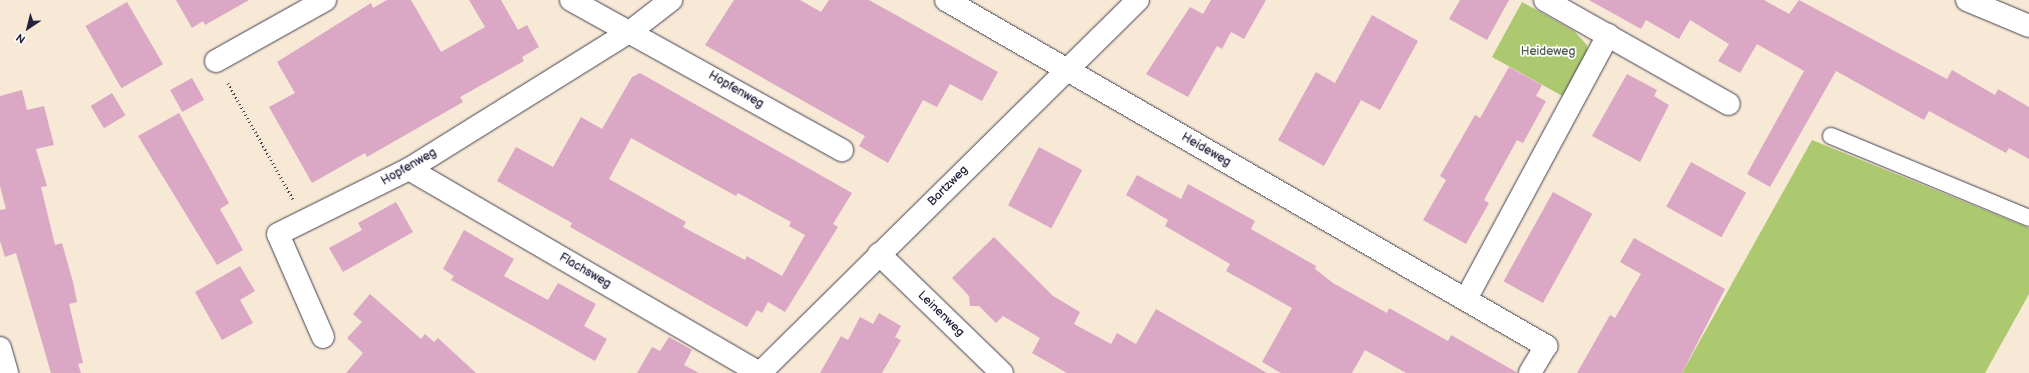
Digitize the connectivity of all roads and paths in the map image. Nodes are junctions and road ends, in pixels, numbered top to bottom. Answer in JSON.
{"nodes":[{"id":1,"x":325,"y":0,"type":"edge"},
{"id":2,"x":571,"y":0,"type":"edge"},
{"id":3,"x":671,"y":0,"type":"edge"},
{"id":4,"x":946,"y":0,"type":"edge"},
{"id":5,"x":1138,"y":0,"type":"edge"},
{"id":6,"x":1545,"y":0,"type":"edge"},
{"id":7,"x":1967,"y":0,"type":"edge"},
{"id":8,"x":2029,"y":26,"type":"edge"},
{"id":9,"x":631,"y":31,"type":"junction"},
{"id":10,"x":1608,"y":35,"type":"junction"},
{"id":11,"x":216,"y":61,"type":"joint"},
{"id":12,"x":1067,"y":69,"type":"junction"},
{"id":13,"x":1729,"y":104,"type":"dead end"},
{"id":14,"x":1831,"y":136,"type":"dead end"},
{"id":15,"x":842,"y":150,"type":"dead end"},
{"id":16,"x":409,"y":169,"type":"junction"},
{"id":17,"x":2029,"y":218,"type":"edge"},
{"id":18,"x":306,"y":223,"type":"junction"},
{"id":19,"x":879,"y":254,"type":"junction"},
{"id":20,"x":1466,"y":299,"type":"junction"},
{"id":21,"x":324,"y":337,"type":"dead end"},
{"id":22,"x":0,"y":348,"type":"edge"},
{"id":23,"x":7,"y":373,"type":"edge"},
{"id":24,"x":760,"y":373,"type":"edge"},
{"id":25,"x":1002,"y":373,"type":"edge"},
{"id":26,"x":1530,"y":373,"type":"edge"}],
"edges":[{"from":1,"to":11,"type":"street"},
{"from":2,"to":9,"type":"street","name":"Hopfenweg"},
{"from":3,"to":9,"type":"street","name":"Hopfenweg"},
{"from":4,"to":12,"type":"street","name":"Heideweg"},
{"from":5,"to":12,"type":"street","name":"Bartzweg"},
{"from":6,"to":10,"type":"street"},
{"from":7,"to":8,"type":"street"},
{"from":9,"to":15,"type":"street","name":"Hopfenweg"},
{"from":9,"to":16,"type":"street","name":"Hopfenweg"},
{"from":10,"to":13,"type":"street"},
{"from":10,"to":20,"type":"street"},
{"from":11,"to":18,"type":"path"},
{"from":12,"to":19,"type":"street","name":"Bartzweg"},
{"from":12,"to":20,"type":"street","name":"Heideweg"},
{"from":14,"to":17,"type":"lane"},
{"from":16,"to":18,"type":"street","name":"Hopfenweg"},
{"from":16,"to":24,"type":"street","name":"Flachsweg"},
{"from":18,"to":21,"type":"street","name":"Hopfenweg"},
{"from":19,"to":24,"type":"street","name":"Bartzweg"},
{"from":19,"to":25,"type":"street","name":"Leinenweg"},
{"from":20,"to":26,"type":"street","name":"Heideweg"},
{"from":22,"to":23,"type":"street"}]}
